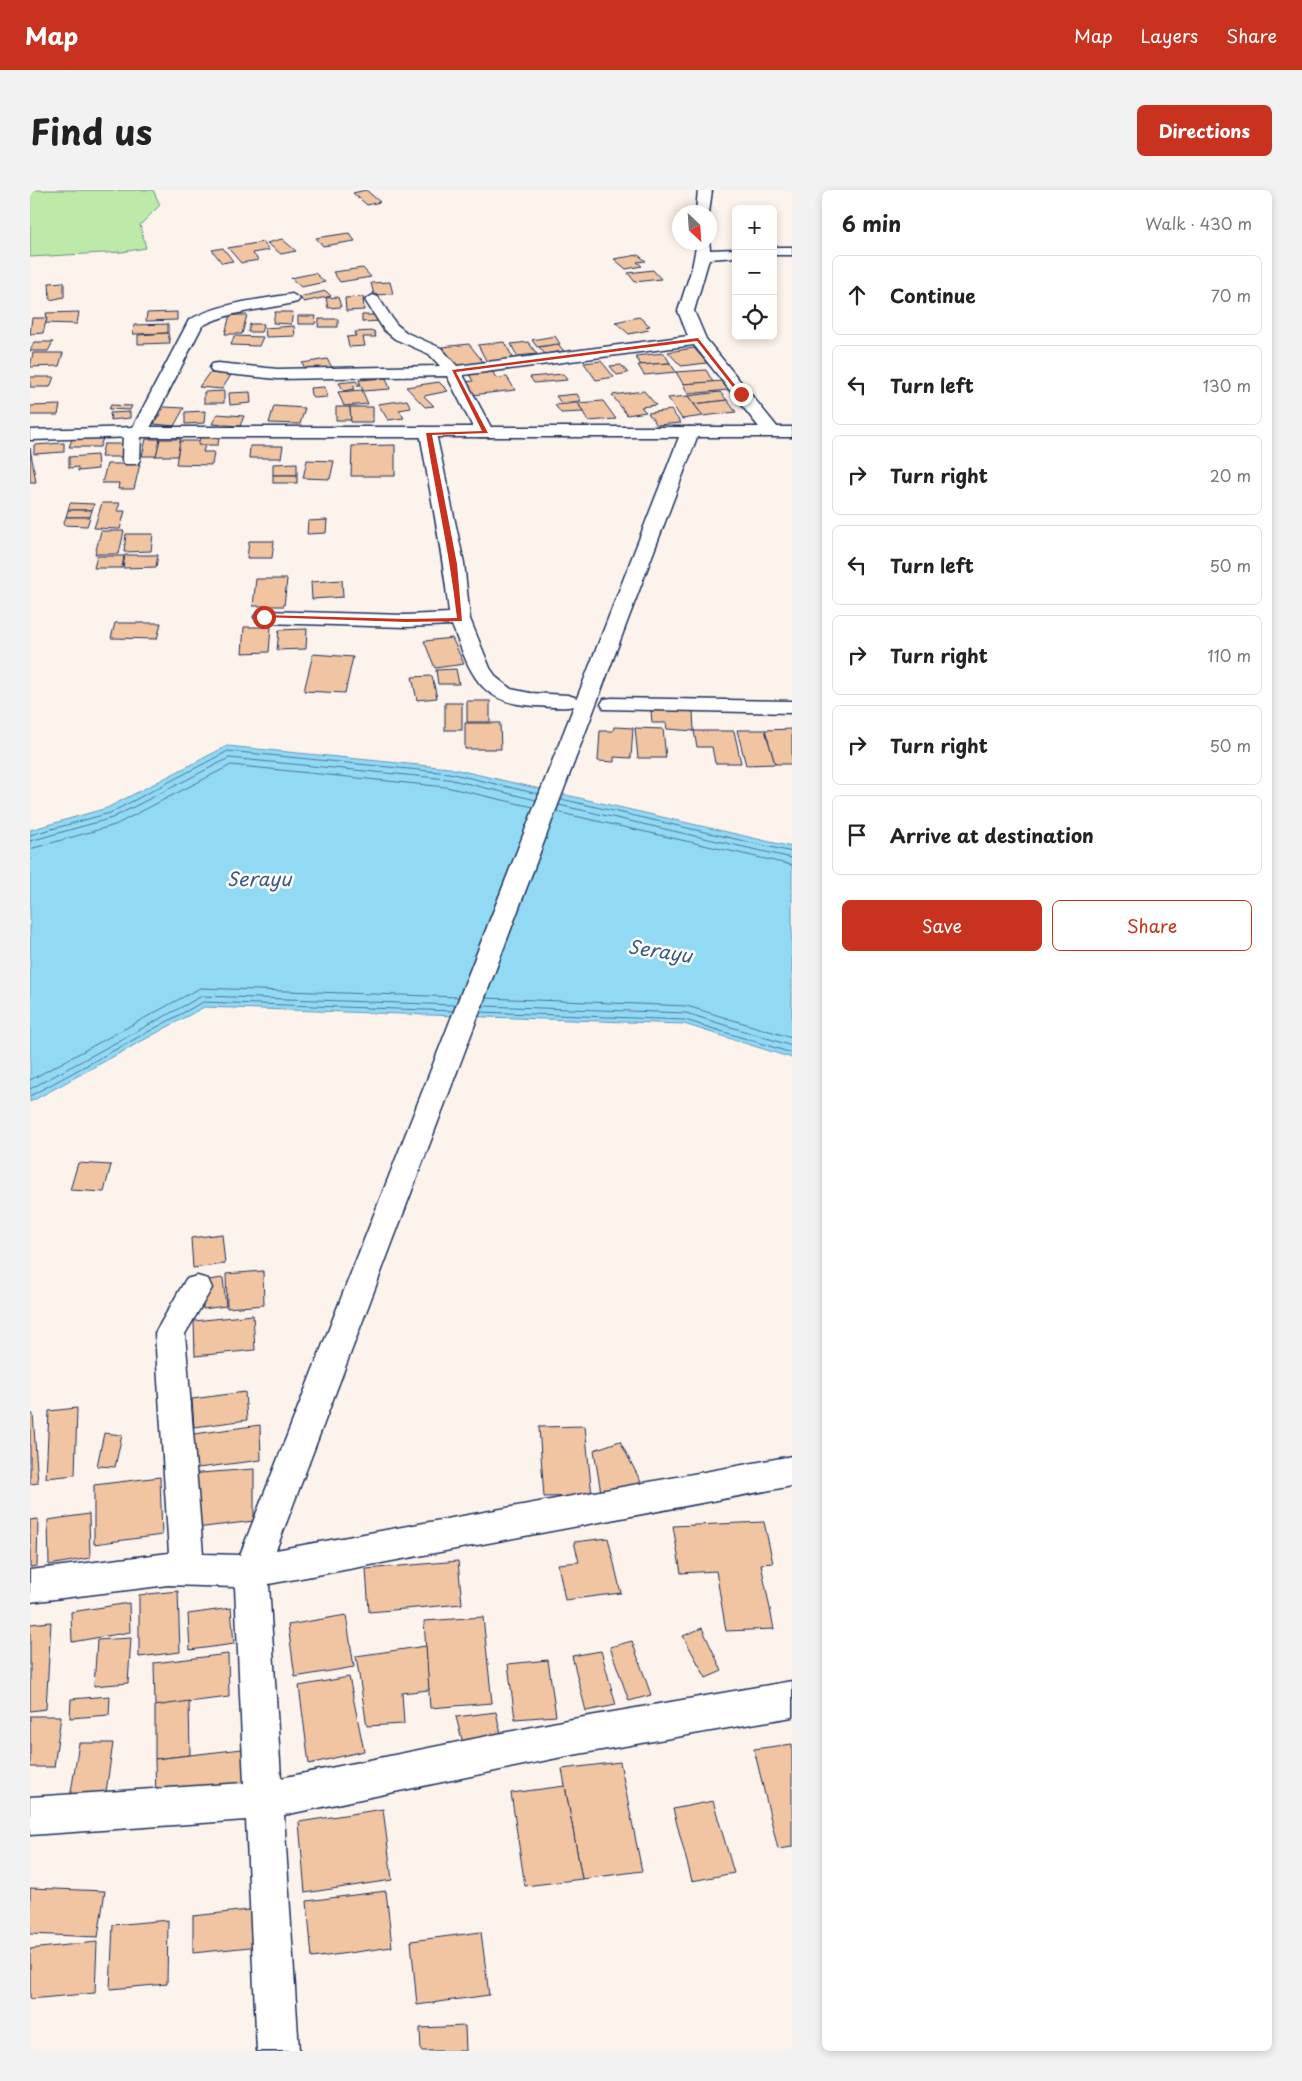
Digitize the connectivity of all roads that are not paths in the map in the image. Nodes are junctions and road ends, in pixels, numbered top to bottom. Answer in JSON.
{"nodes":[{"id":1,"x":705,"y":190,"type":"edge"},
{"id":2,"x":704,"y":205,"type":"edge"},
{"id":3,"x":703,"y":250,"type":"edge"},
{"id":4,"x":711,"y":250,"type":"edge"},
{"id":5,"x":792,"y":250,"type":"edge"},
{"id":6,"x":777,"y":251,"type":"edge"},
{"id":7,"x":732,"y":253,"type":"edge"},
{"id":8,"x":292,"y":299,"type":"dead end"},
{"id":9,"x":373,"y":300,"type":"dead end"},
{"id":10,"x":698,"y":340,"type":"junction"},
{"id":11,"x":218,"y":368,"type":"dead end"},
{"id":12,"x":453,"y":371,"type":"junction"},
{"id":13,"x":136,"y":432,"type":"junction"},
{"id":14,"x":690,"y":432,"type":"junction"},
{"id":15,"x":772,"y":432,"type":"junction"},
{"id":16,"x":792,"y":432,"type":"edge"},
{"id":17,"x":429,"y":433,"type":"junction"},
{"id":18,"x":485,"y":433,"type":"junction"},
{"id":19,"x":30,"y":435,"type":"edge"},
{"id":20,"x":131,"y":460,"type":"dead end"},
{"id":21,"x":264,"y":617,"type":"dead end"},
{"id":22,"x":460,"y":619,"type":"junction"},
{"id":23,"x":568,"y":701,"type":"dead end"},
{"id":24,"x":612,"y":704,"type":"dead end"},
{"id":25,"x":792,"y":707,"type":"edge"},
{"id":26,"x":197,"y":1288,"type":"dead end"},
{"id":27,"x":792,"y":1471,"type":"edge"},
{"id":28,"x":187,"y":1570,"type":"junction"},
{"id":29,"x":251,"y":1571,"type":"junction"},
{"id":30,"x":30,"y":1586,"type":"edge"},
{"id":31,"x":792,"y":1699,"type":"edge"},
{"id":32,"x":263,"y":1800,"type":"junction"},
{"id":33,"x":30,"y":1816,"type":"edge"},
{"id":34,"x":278,"y":2051,"type":"edge"}],
"edges":[{"from":1,"to":2,"type":"street"},
{"from":3,"to":10,"type":"street"},
{"from":4,"to":7,"type":"street"},
{"from":5,"to":6,"type":"street"},
{"from":8,"to":13,"type":"street"},
{"from":9,"to":12,"type":"street"},
{"from":10,"to":12,"type":"street"},
{"from":10,"to":15,"type":"street"},
{"from":11,"to":12,"type":"street"},
{"from":12,"to":18,"type":"street"},
{"from":13,"to":17,"type":"street"},
{"from":13,"to":19,"type":"street"},
{"from":13,"to":20,"type":"street"},
{"from":14,"to":15,"type":"street"},
{"from":14,"to":18,"type":"street"},
{"from":14,"to":29,"type":"street"},
{"from":15,"to":16,"type":"street"},
{"from":17,"to":18,"type":"street"},
{"from":17,"to":22,"type":"street"},
{"from":21,"to":22,"type":"street"},
{"from":22,"to":23,"type":"street"},
{"from":24,"to":25,"type":"street"},
{"from":26,"to":28,"type":"street"},
{"from":27,"to":29,"type":"street"},
{"from":28,"to":29,"type":"street"},
{"from":28,"to":30,"type":"street"},
{"from":29,"to":32,"type":"street"},
{"from":31,"to":32,"type":"street"},
{"from":32,"to":33,"type":"street"},
{"from":32,"to":34,"type":"street"}]}
